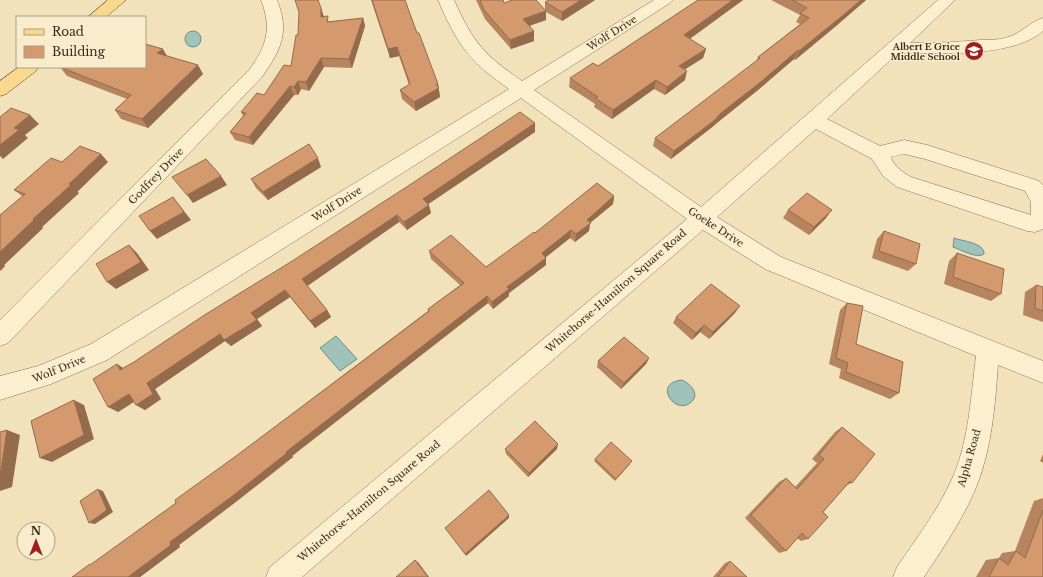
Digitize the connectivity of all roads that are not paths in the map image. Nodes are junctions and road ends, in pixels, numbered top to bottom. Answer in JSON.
{"nodes":[{"id":1,"x":118,"y":0,"type":"edge"},
{"id":2,"x":269,"y":0,"type":"edge"},
{"id":3,"x":446,"y":0,"type":"edge"},
{"id":4,"x":665,"y":0,"type":"edge"},
{"id":5,"x":948,"y":0,"type":"edge"},
{"id":6,"x":97,"y":16,"type":"edge"},
{"id":7,"x":1043,"y":23,"type":"edge"},
{"id":8,"x":895,"y":48,"type":"junction"},
{"id":9,"x":29,"y":68,"type":"edge"},
{"id":10,"x":0,"y":90,"type":"edge"},
{"id":11,"x":521,"y":90,"type":"junction"},
{"id":12,"x":814,"y":120,"type":"junction"},
{"id":13,"x":881,"y":155,"type":"junction"},
{"id":14,"x":701,"y":218,"type":"junction"},
{"id":15,"x":0,"y":336,"type":"edge"},
{"id":16,"x":988,"y":349,"type":"junction"},
{"id":17,"x":1043,"y":372,"type":"edge"},
{"id":18,"x":0,"y":388,"type":"edge"},
{"id":19,"x":280,"y":577,"type":"edge"},
{"id":20,"x":907,"y":577,"type":"edge"}],
"edges":[{"from":1,"to":6,"type":"main road"},
{"from":2,"to":15,"type":"street","name":"Godfrey Drive"},
{"from":3,"to":11,"type":"street","name":"Goeke Drive"},
{"from":4,"to":11,"type":"street","name":"Wolf Drive"},
{"from":5,"to":8,"type":"street","name":"Whitehorse-Hamilton Square Road"},
{"from":7,"to":8,"type":"street"},
{"from":8,"to":12,"type":"street","name":"Whitehorse-Hamilton Square Road"},
{"from":9,"to":10,"type":"main road"},
{"from":11,"to":14,"type":"street","name":"Goeke Drive"},
{"from":11,"to":18,"type":"street","name":"Wolf Drive"},
{"from":12,"to":13,"type":"street"},
{"from":12,"to":14,"type":"street","name":"Whitehorse-Hamilton Square Road"},
{"from":13,"to":13,"type":"street"},
{"from":14,"to":16,"type":"street","name":"Goeke Drive"},
{"from":14,"to":19,"type":"street","name":"Whitehorse-Hamilton Square Road"},
{"from":16,"to":17,"type":"street","name":"Goeke Drive"},
{"from":16,"to":20,"type":"street","name":"Alpha Road"}]}
